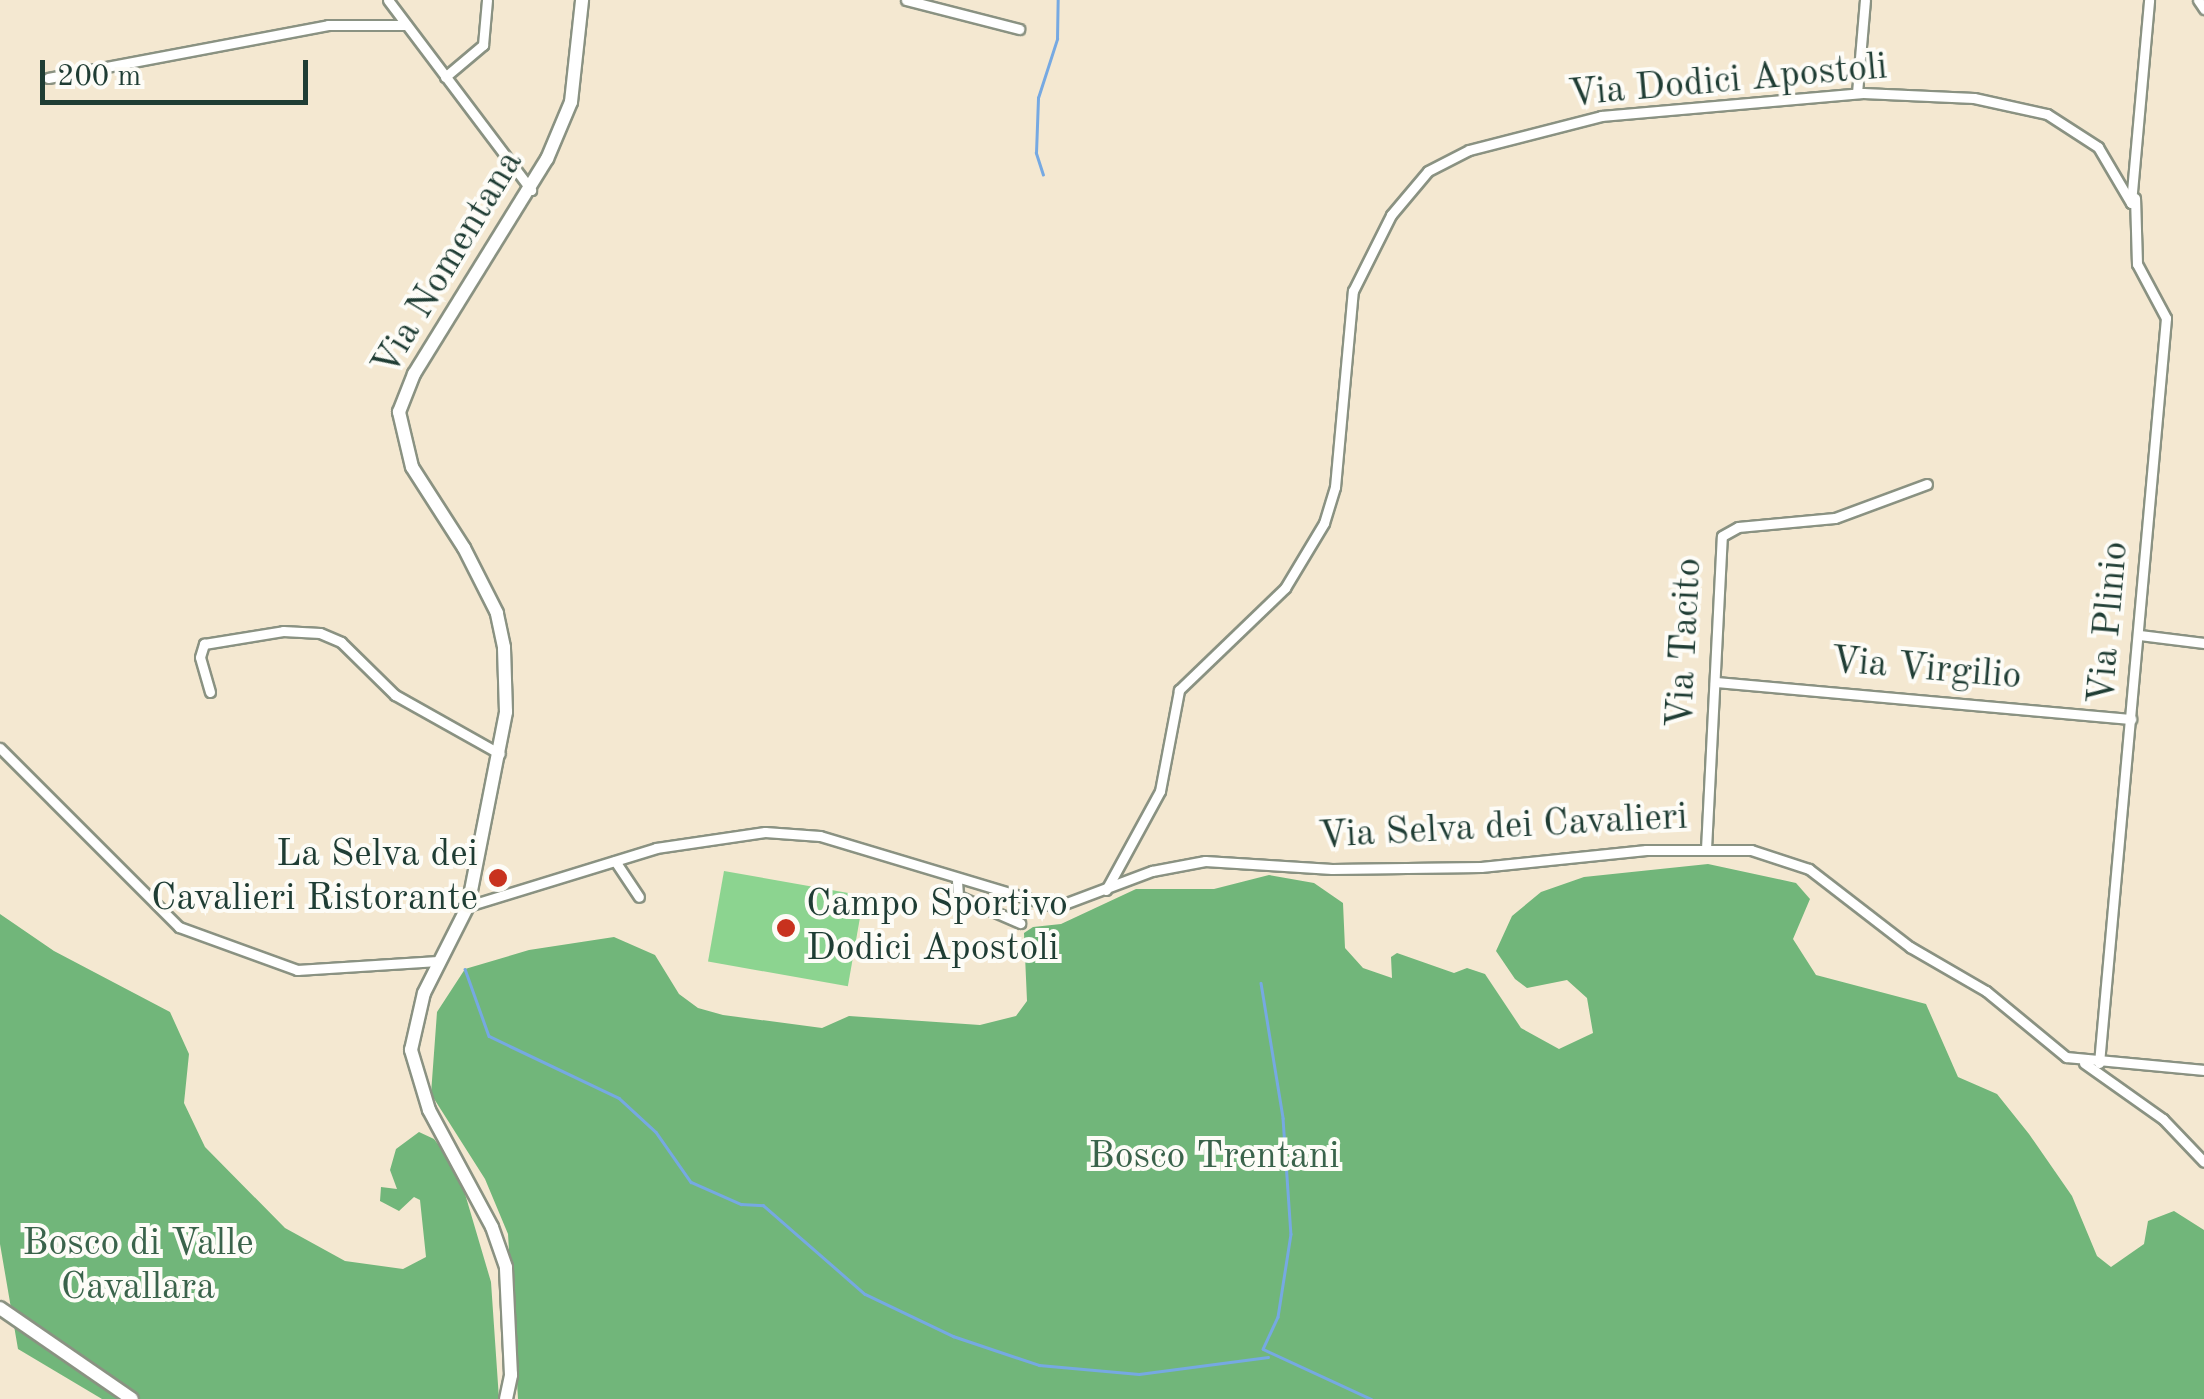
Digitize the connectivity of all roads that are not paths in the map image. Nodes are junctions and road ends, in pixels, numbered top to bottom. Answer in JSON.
{"nodes":[{"id":1,"x":388,"y":0,"type":"edge"},
{"id":2,"x":487,"y":0,"type":"edge"},
{"id":3,"x":582,"y":0,"type":"edge"},
{"id":4,"x":906,"y":0,"type":"edge"},
{"id":5,"x":1865,"y":0,"type":"edge"},
{"id":6,"x":2149,"y":0,"type":"edge"},
{"id":7,"x":2198,"y":0,"type":"edge"},
{"id":8,"x":2204,"y":9,"type":"edge"},
{"id":9,"x":406,"y":24,"type":"junction"},
{"id":10,"x":1019,"y":29,"type":"dead end"},
{"id":11,"x":445,"y":76,"type":"junction"},
{"id":12,"x":48,"y":78,"type":"dead end"},
{"id":13,"x":1857,"y":94,"type":"junction"},
{"id":14,"x":531,"y":190,"type":"junction"},
{"id":15,"x":2135,"y":196,"type":"junction"},
{"id":16,"x":1927,"y":484,"type":"dead end"},
{"id":17,"x":2140,"y":635,"type":"junction"},
{"id":18,"x":2204,"y":642,"type":"edge"},
{"id":19,"x":1715,"y":682,"type":"junction"},
{"id":20,"x":210,"y":692,"type":"dead end"},
{"id":21,"x":2131,"y":719,"type":"junction"},
{"id":22,"x":0,"y":748,"type":"edge"},
{"id":23,"x":500,"y":754,"type":"junction"},
{"id":24,"x":1706,"y":848,"type":"junction"},
{"id":25,"x":614,"y":861,"type":"junction"},
{"id":26,"x":957,"y":881,"type":"junction"},
{"id":27,"x":1104,"y":893,"type":"junction"},
{"id":28,"x":639,"y":897,"type":"dead end"},
{"id":29,"x":468,"y":906,"type":"junction"},
{"id":30,"x":1020,"y":923,"type":"dead end"},
{"id":31,"x":438,"y":961,"type":"junction"},
{"id":32,"x":2082,"y":1062,"type":"junction"},
{"id":33,"x":2100,"y":1063,"type":"junction"},
{"id":34,"x":2204,"y":1070,"type":"edge"},
{"id":35,"x":2204,"y":1162,"type":"edge"},
{"id":36,"x":0,"y":1308,"type":"edge"},
{"id":37,"x":132,"y":1399,"type":"edge"},
{"id":38,"x":506,"y":1399,"type":"edge"}],
"edges":[{"from":1,"to":9,"type":"street"},
{"from":2,"to":11,"type":"street"},
{"from":3,"to":14,"type":"main road","name":"Via Nomentana"},
{"from":4,"to":10,"type":"street"},
{"from":5,"to":13,"type":"street"},
{"from":6,"to":15,"type":"street"},
{"from":7,"to":8,"type":"street"},
{"from":9,"to":11,"type":"street"},
{"from":9,"to":12,"type":"street"},
{"from":11,"to":14,"type":"street"},
{"from":13,"to":15,"type":"street","name":"Via Dodici Apostoli"},
{"from":13,"to":27,"type":"street","name":"Via Dodici Apostoli"},
{"from":14,"to":23,"type":"main road","name":"Via Nomentana"},
{"from":15,"to":17,"type":"street","name":"Via Plinio"},
{"from":16,"to":19,"type":"street","name":"Via Tacito"},
{"from":17,"to":18,"type":"street"},
{"from":17,"to":21,"type":"street","name":"Via Plinio"},
{"from":19,"to":21,"type":"street","name":"Via Virgilio"},
{"from":19,"to":24,"type":"street","name":"Via Tacito"},
{"from":20,"to":23,"type":"street"},
{"from":21,"to":33,"type":"street","name":"Via Plinio"},
{"from":22,"to":31,"type":"street"},
{"from":23,"to":29,"type":"main road","name":"Via Nomentana"},
{"from":24,"to":27,"type":"street","name":"Via Selva dei Cavalieri"},
{"from":24,"to":32,"type":"street","name":"Via Selva dei Cavalieri"},
{"from":25,"to":26,"type":"street","name":"Via Selva dei Cavalieri"},
{"from":25,"to":28,"type":"street"},
{"from":25,"to":29,"type":"street","name":"Via Selva dei Cavalieri"},
{"from":26,"to":27,"type":"street","name":"Via Selva dei Cavalieri"},
{"from":26,"to":30,"type":"street"},
{"from":29,"to":31,"type":"main road","name":"Via Nomentana"},
{"from":31,"to":38,"type":"main road","name":"Via Nomentana"},
{"from":32,"to":33,"type":"street","name":"Via Selva dei Cavalieri"},
{"from":32,"to":35,"type":"street"},
{"from":33,"to":34,"type":"street","name":"Via Selva dei Cavalieri"},
{"from":36,"to":37,"type":"main road"}]}
